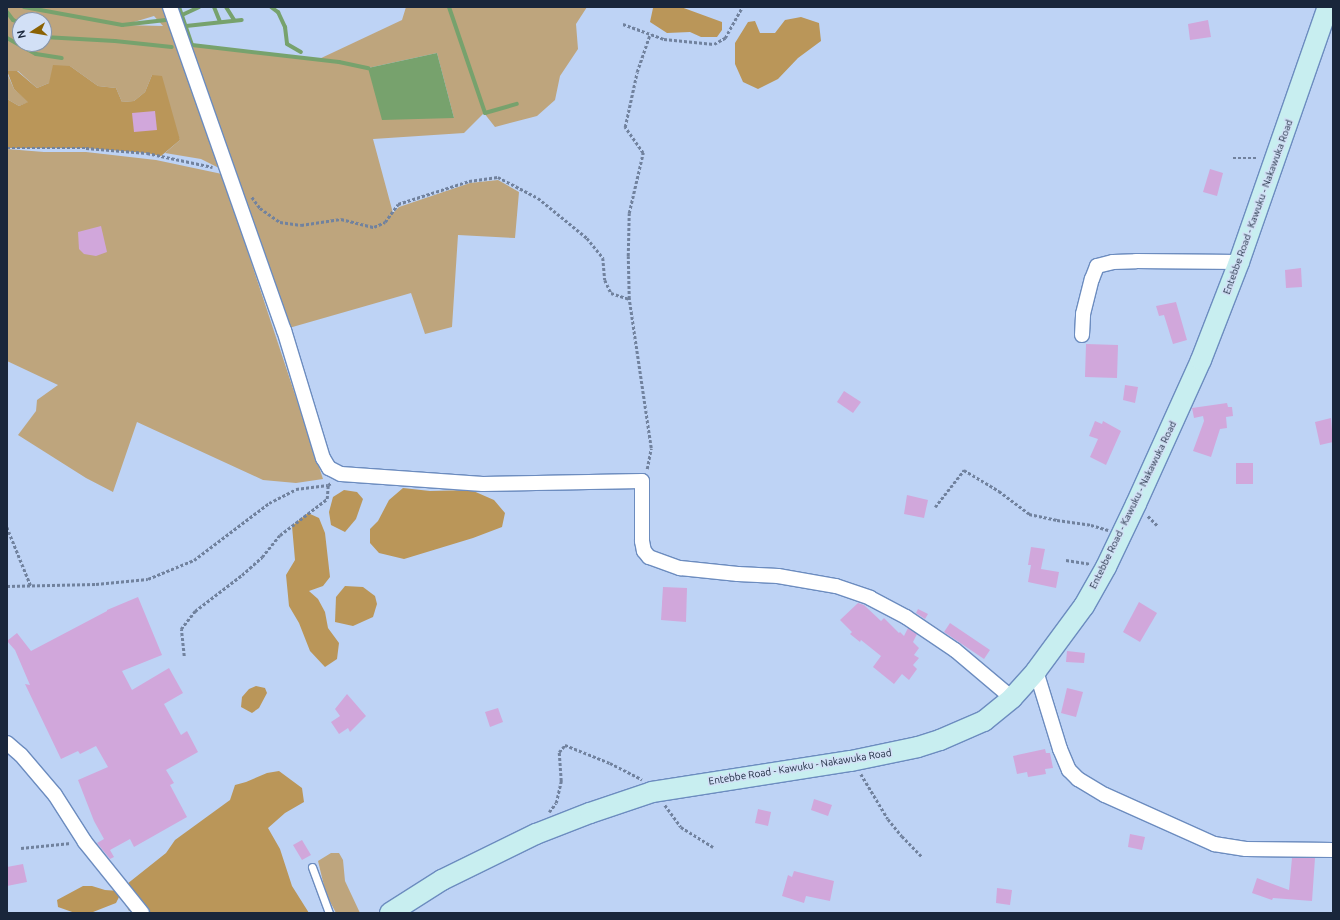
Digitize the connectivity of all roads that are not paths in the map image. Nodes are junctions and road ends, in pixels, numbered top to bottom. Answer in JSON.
{"nodes":[{"id":1,"x":170,"y":7,"type":"edge"},
{"id":2,"x":1328,"y":7,"type":"edge"},
{"id":3,"x":1239,"y":262,"type":"junction"},
{"id":4,"x":1082,"y":335,"type":"dead end"},
{"id":5,"x":1036,"y":672,"type":"junction"},
{"id":6,"x":1012,"y":698,"type":"junction"},
{"id":7,"x":7,"y":743,"type":"edge"},
{"id":8,"x":1333,"y":850,"type":"edge"},
{"id":9,"x":312,"y":867,"type":"dead end"},
{"id":10,"x":142,"y":913,"type":"edge"},
{"id":11,"x":329,"y":913,"type":"edge"},
{"id":12,"x":390,"y":913,"type":"edge"}],
"edges":[{"from":1,"to":6,"type":"street"},
{"from":2,"to":3,"type":"main road","name":"Entebbe Road - Kawuku - Nakawuka Road"},
{"from":3,"to":4,"type":"street"},
{"from":3,"to":5,"type":"main road","name":"Entebbe Road - Kawuku - Nakawuka Road"},
{"from":5,"to":6,"type":"main road","name":"Entebbe Road - Kawuku - Nakawuka Road"},
{"from":5,"to":8,"type":"street"},
{"from":6,"to":12,"type":"main road","name":"Entebbe Road - Kawuku - Nakawuka Road"},
{"from":7,"to":10,"type":"street"},
{"from":9,"to":11,"type":"lane"}]}
